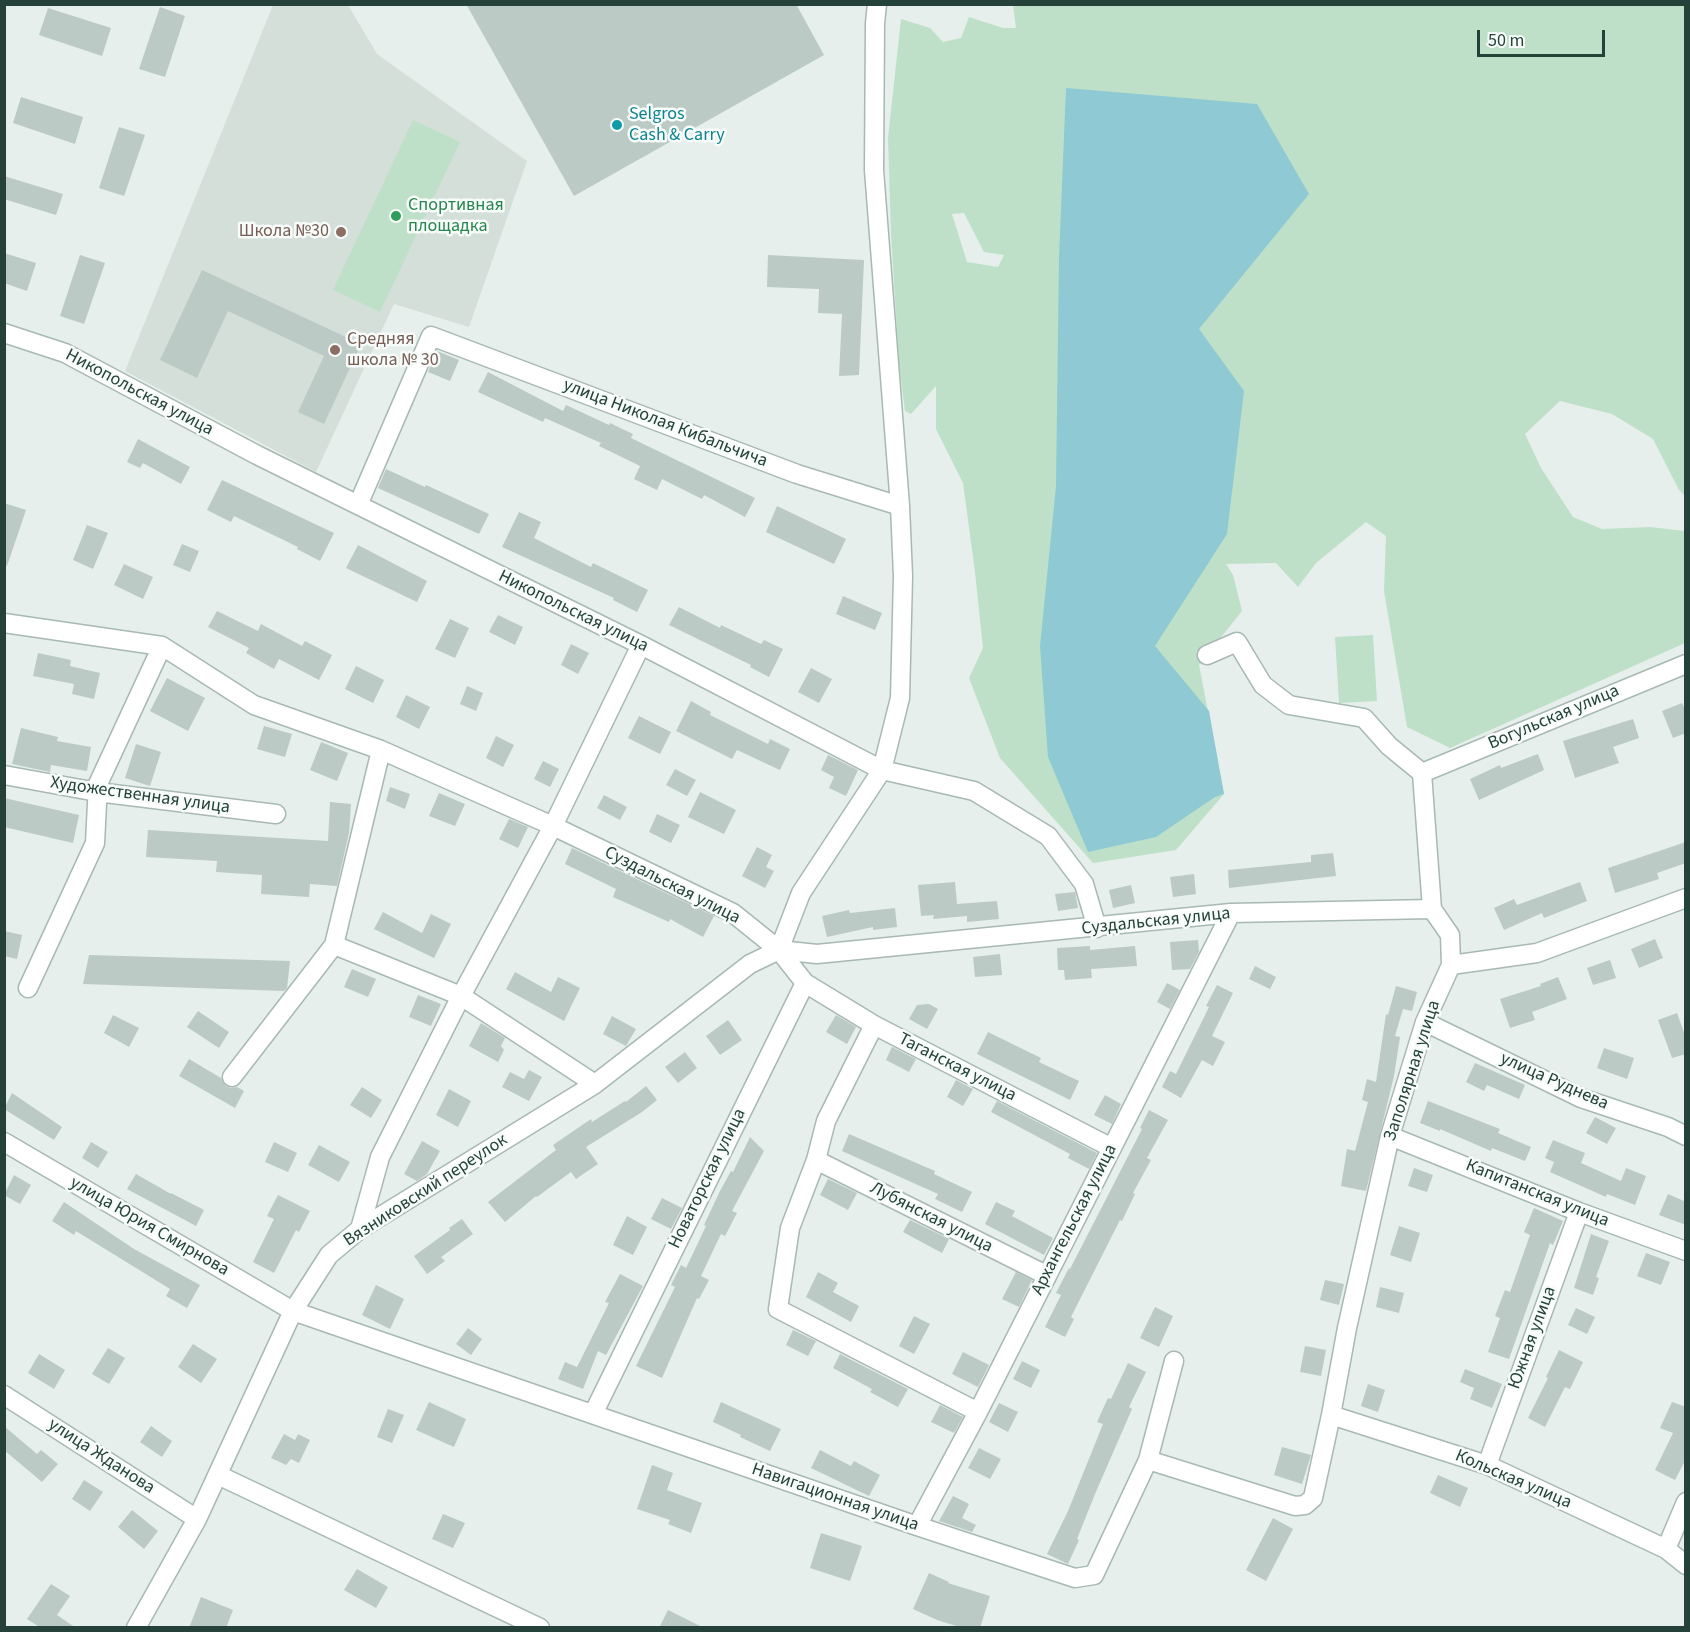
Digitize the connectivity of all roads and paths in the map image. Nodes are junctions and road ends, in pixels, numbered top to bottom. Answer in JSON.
{"nodes":[{"id":1,"x":877,"y":4,"type":"edge"},
{"id":2,"x":4,"y":333,"type":"edge"},
{"id":3,"x":358,"y":505,"type":"junction"},
{"id":4,"x":900,"y":506,"type":"junction"},
{"id":5,"x":4,"y":623,"type":"edge"},
{"id":6,"x":641,"y":645,"type":"junction"},
{"id":7,"x":162,"y":646,"type":"junction"},
{"id":8,"x":1207,"y":655,"type":"dead end"},
{"id":9,"x":1686,"y":664,"type":"edge"},
{"id":10,"x":381,"y":750,"type":"junction"},
{"id":11,"x":882,"y":770,"type":"junction"},
{"id":12,"x":1422,"y":773,"type":"junction"},
{"id":13,"x":4,"y":775,"type":"edge"},
{"id":14,"x":97,"y":792,"type":"junction"},
{"id":15,"x":276,"y":814,"type":"dead end"},
{"id":16,"x":553,"y":826,"type":"junction"},
{"id":17,"x":1686,"y":898,"type":"edge"},
{"id":18,"x":1432,"y":909,"type":"junction"},
{"id":19,"x":1231,"y":913,"type":"junction"},
{"id":20,"x":1097,"y":928,"type":"junction"},
{"id":21,"x":334,"y":945,"type":"junction"},
{"id":22,"x":779,"y":950,"type":"junction"},
{"id":23,"x":1451,"y":965,"type":"junction"},
{"id":24,"x":805,"y":983,"type":"junction"},
{"id":25,"x":28,"y":988,"type":"dead end"},
{"id":26,"x":461,"y":996,"type":"junction"},
{"id":27,"x":1425,"y":1022,"type":"junction"},
{"id":28,"x":874,"y":1025,"type":"junction"},
{"id":29,"x":232,"y":1077,"type":"dead end"},
{"id":30,"x":595,"y":1084,"type":"junction"},
{"id":31,"x":1677,"y":1124,"type":"edge"},
{"id":32,"x":1390,"y":1136,"type":"junction"},
{"id":33,"x":1686,"y":1136,"type":"edge"},
{"id":34,"x":4,"y":1142,"type":"edge"},
{"id":35,"x":1112,"y":1148,"type":"junction"},
{"id":36,"x":816,"y":1160,"type":"junction"},
{"id":37,"x":1579,"y":1212,"type":"junction"},
{"id":38,"x":360,"y":1229,"type":"junction"},
{"id":39,"x":1686,"y":1251,"type":"edge"},
{"id":40,"x":1046,"y":1275,"type":"junction"},
{"id":41,"x":294,"y":1311,"type":"junction"},
{"id":42,"x":1174,"y":1360,"type":"dead end"},
{"id":43,"x":4,"y":1395,"type":"edge"},
{"id":44,"x":978,"y":1412,"type":"junction"},
{"id":45,"x":593,"y":1414,"type":"junction"},
{"id":46,"x":1331,"y":1415,"type":"junction"},
{"id":47,"x":1148,"y":1460,"type":"junction"},
{"id":48,"x":1487,"y":1465,"type":"junction"},
{"id":49,"x":219,"y":1475,"type":"junction"},
{"id":50,"x":1686,"y":1502,"type":"edge"},
{"id":51,"x":197,"y":1519,"type":"junction"},
{"id":52,"x":917,"y":1526,"type":"junction"},
{"id":53,"x":1666,"y":1549,"type":"junction"},
{"id":54,"x":1686,"y":1565,"type":"edge"},
{"id":55,"x":136,"y":1628,"type":"edge"},
{"id":56,"x":540,"y":1628,"type":"edge"}],
"edges":[{"from":1,"to":4,"type":"street"},
{"from":2,"to":3,"type":"street","name":"Никопольская улица"},
{"from":3,"to":4,"type":"street","name":"улица Николая Кибальчича"},
{"from":3,"to":6,"type":"street","name":"Никопольская улица"},
{"from":4,"to":11,"type":"street"},
{"from":5,"to":7,"type":"street"},
{"from":6,"to":11,"type":"street","name":"Никопольская улица"},
{"from":6,"to":16,"type":"street"},
{"from":7,"to":10,"type":"street","name":"Суздальская улица"},
{"from":7,"to":14,"type":"street"},
{"from":8,"to":12,"type":"street"},
{"from":9,"to":12,"type":"street","name":"Вогульская улица"},
{"from":10,"to":16,"type":"street","name":"Суздальская улица"},
{"from":10,"to":21,"type":"street"},
{"from":11,"to":20,"type":"street","name":"Никопольская улица"},
{"from":11,"to":22,"type":"street"},
{"from":12,"to":18,"type":"street"},
{"from":13,"to":14,"type":"street","name":"Художественная улица"},
{"from":14,"to":15,"type":"street","name":"Художественная улица"},
{"from":14,"to":25,"type":"street"},
{"from":16,"to":22,"type":"street","name":"Суздальская улица"},
{"from":16,"to":26,"type":"street"},
{"from":17,"to":23,"type":"street"},
{"from":18,"to":19,"type":"street","name":"Суздальская улица"},
{"from":18,"to":23,"type":"street","name":"Заполярная улица"},
{"from":19,"to":20,"type":"street","name":"Суздальская улица"},
{"from":19,"to":35,"type":"street","name":"Архангельская улица"},
{"from":20,"to":22,"type":"street","name":"Суздальская улица"},
{"from":21,"to":26,"type":"street"},
{"from":21,"to":29,"type":"street"},
{"from":22,"to":24,"type":"street"},
{"from":22,"to":30,"type":"street","name":"Вязниковский переулок"},
{"from":23,"to":27,"type":"street","name":"Заполярная улица"},
{"from":24,"to":28,"type":"street","name":"Таганская улица"},
{"from":24,"to":45,"type":"street","name":"Новаторская улица"},
{"from":26,"to":30,"type":"street"},
{"from":26,"to":38,"type":"street"},
{"from":27,"to":31,"type":"street","name":"улица Руднева"},
{"from":27,"to":32,"type":"street","name":"Заполярная улица"},
{"from":28,"to":35,"type":"street","name":"Таганская улица"},
{"from":28,"to":36,"type":"street"},
{"from":30,"to":38,"type":"street","name":"Вязниковский переулок"},
{"from":31,"to":33,"type":"street","name":"улица Руднева"},
{"from":32,"to":37,"type":"street","name":"Капитанская улица"},
{"from":32,"to":46,"type":"street","name":"Заполярная улица"},
{"from":34,"to":41,"type":"street","name":"улица Юрия Смирнова"},
{"from":35,"to":40,"type":"street","name":"Архангельская улица"},
{"from":36,"to":40,"type":"street","name":"Лубянская улица"},
{"from":36,"to":44,"type":"street"},
{"from":37,"to":39,"type":"street","name":"Капитанская улица"},
{"from":37,"to":48,"type":"street","name":"Южная улица"},
{"from":38,"to":41,"type":"street","name":"Вязниковский переулок"},
{"from":40,"to":44,"type":"street","name":"Архангельская улица"},
{"from":41,"to":45,"type":"street","name":"Навигационная улица"},
{"from":41,"to":49,"type":"street","name":"Вязниковский переулок"},
{"from":42,"to":47,"type":"street"},
{"from":43,"to":51,"type":"street","name":"улица Жданова"},
{"from":44,"to":52,"type":"street","name":"Архангельская улица"},
{"from":45,"to":52,"type":"street","name":"Навигационная улица"},
{"from":46,"to":47,"type":"street","name":"Заполярная улица"},
{"from":46,"to":48,"type":"street","name":"Кольская улица"},
{"from":47,"to":52,"type":"street","name":"Навигационная улица"},
{"from":48,"to":53,"type":"street","name":"Кольская улица"},
{"from":49,"to":51,"type":"street","name":"Вязниковский переулок"},
{"from":49,"to":56,"type":"street"},
{"from":50,"to":53,"type":"street"},
{"from":51,"to":55,"type":"street","name":"Вязниковский переулок"},
{"from":53,"to":54,"type":"street","name":"Кольская улица"}]}
